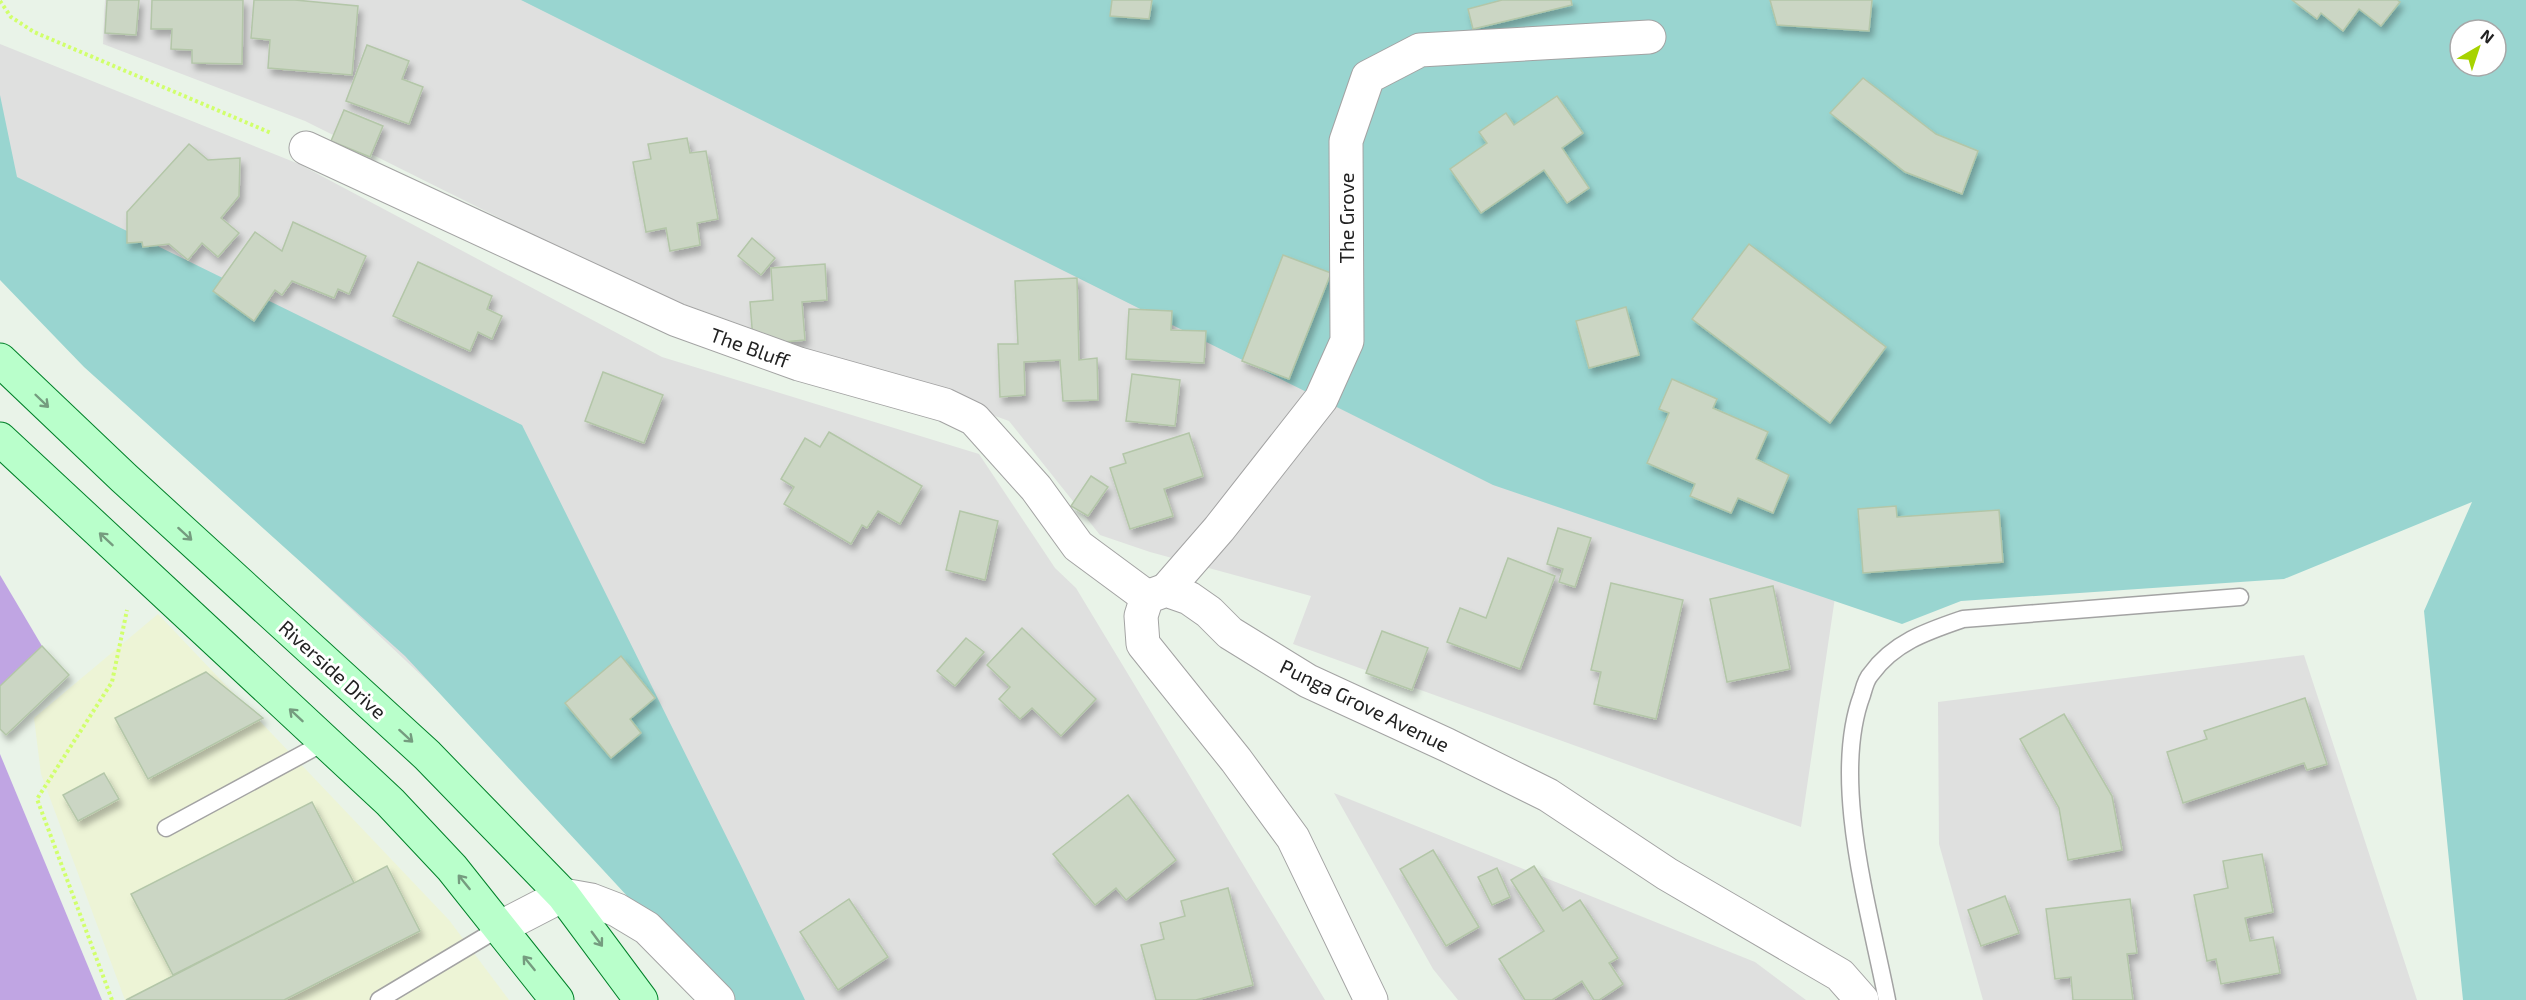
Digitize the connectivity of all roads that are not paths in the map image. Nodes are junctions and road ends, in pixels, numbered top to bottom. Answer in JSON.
{"nodes":[{"id":1,"x":1650,"y":37,"type":"dead end"},
{"id":2,"x":306,"y":148,"type":"road end"},
{"id":3,"x":0,"y":360,"type":"edge"},
{"id":4,"x":0,"y":439,"type":"edge"},
{"id":5,"x":1157,"y":593,"type":"junction"},
{"id":6,"x":2240,"y":597,"type":"dead end"},
{"id":7,"x":325,"y":742,"type":"junction"},
{"id":8,"x":166,"y":828,"type":"dead end"},
{"id":9,"x":563,"y":895,"type":"junction"},
{"id":10,"x":501,"y":927,"type":"junction"},
{"id":11,"x":378,"y":1000,"type":"edge"},
{"id":12,"x":557,"y":1000,"type":"edge"},
{"id":13,"x":641,"y":1000,"type":"edge"},
{"id":14,"x":718,"y":1000,"type":"edge"},
{"id":15,"x":1371,"y":1000,"type":"edge"},
{"id":16,"x":1862,"y":1000,"type":"edge"},
{"id":17,"x":1887,"y":1000,"type":"edge"}],
"edges":[{"from":1,"to":5,"type":"street","name":"The Grove"},
{"from":2,"to":5,"type":"street","name":"The Bluff"},
{"from":3,"to":9,"type":"main road","name":"Riverside Drive","one_way":true},
{"from":7,"to":4,"type":"main road","one_way":true},
{"from":5,"to":15,"type":"street"},
{"from":5,"to":16,"type":"street","name":"Punga Grove Avenue"},
{"from":6,"to":17,"type":"lane"},
{"from":7,"to":8,"type":"lane"},
{"from":10,"to":7,"type":"main road","one_way":true},
{"from":9,"to":10,"type":"street"},
{"from":9,"to":13,"type":"main road","name":"Riverside Drive","one_way":true},
{"from":9,"to":14,"type":"street"},
{"from":10,"to":11,"type":"lane"},
{"from":12,"to":10,"type":"main road","one_way":true}]}
